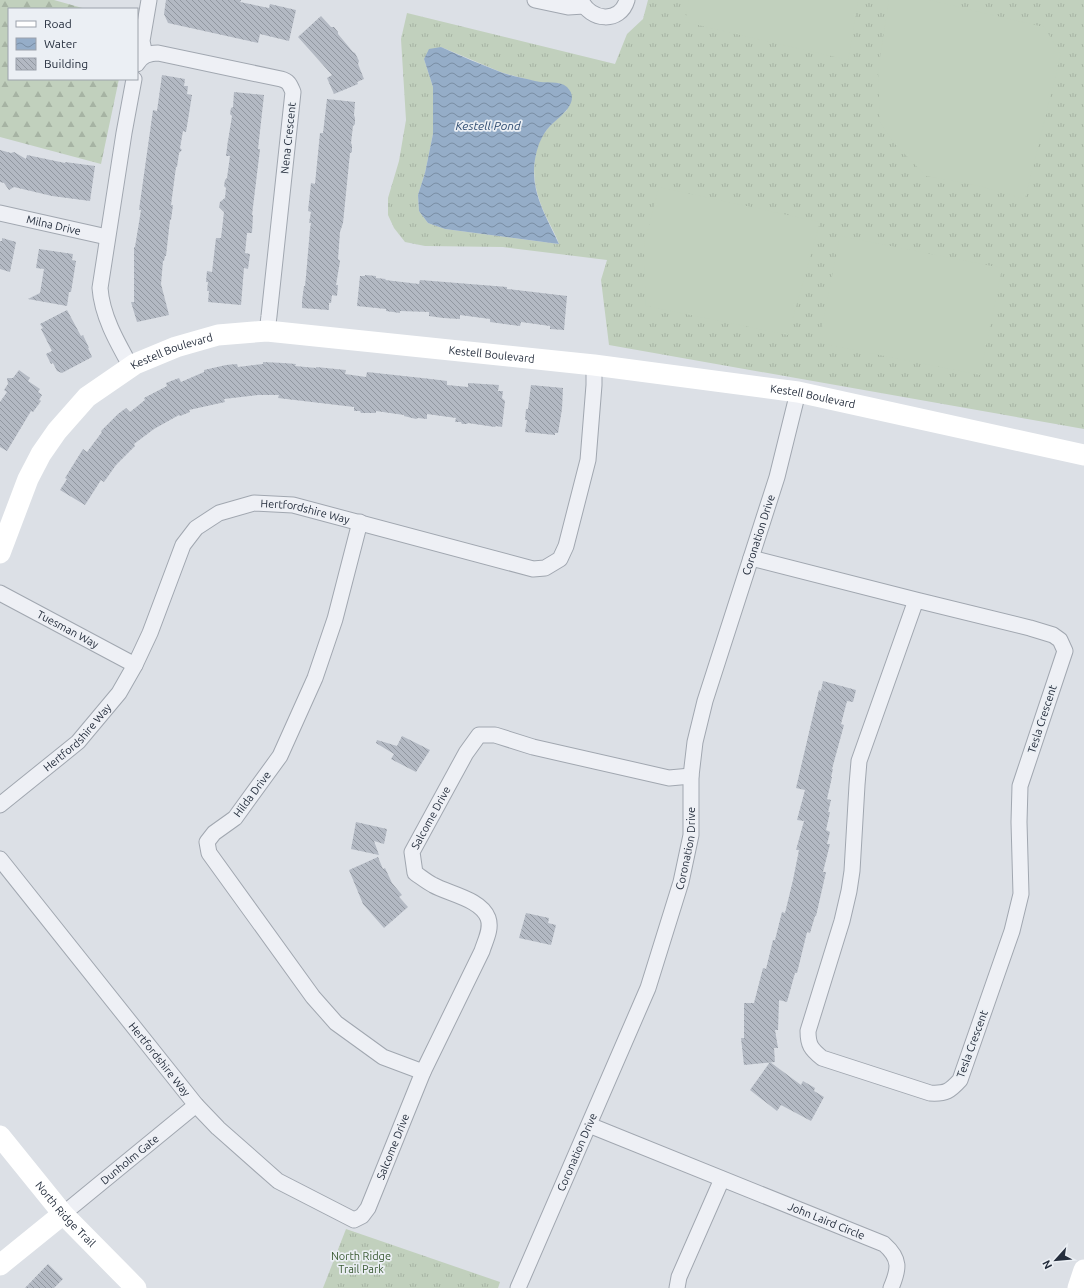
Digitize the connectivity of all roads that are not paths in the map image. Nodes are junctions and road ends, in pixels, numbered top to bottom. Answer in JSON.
{"nodes":[{"id":1,"x":149,"y":0,"type":"edge"},
{"id":2,"x":535,"y":0,"type":"edge"},
{"id":3,"x":627,"y":0,"type":"edge"},
{"id":4,"x":582,"y":3,"type":"edge"},
{"id":5,"x":141,"y":60,"type":"edge"},
{"id":6,"x":134,"y":80,"type":"edge"},
{"id":7,"x":0,"y":214,"type":"edge"},
{"id":8,"x":107,"y":237,"type":"junction"},
{"id":9,"x":266,"y":331,"type":"junction"},
{"id":10,"x":594,"y":365,"type":"junction"},
{"id":11,"x":131,"y":367,"type":"junction"},
{"id":12,"x":798,"y":392,"type":"junction"},
{"id":13,"x":1084,"y":455,"type":"edge"},
{"id":14,"x":360,"y":522,"type":"junction"},
{"id":15,"x":0,"y":553,"type":"edge"},
{"id":16,"x":751,"y":558,"type":"junction"},
{"id":17,"x":0,"y":593,"type":"edge"},
{"id":18,"x":916,"y":600,"type":"junction"},
{"id":19,"x":135,"y":665,"type":"junction"},
{"id":20,"x":690,"y":776,"type":"junction"},
{"id":21,"x":0,"y":805,"type":"edge"},
{"id":22,"x":0,"y":859,"type":"edge"},
{"id":23,"x":423,"y":1072,"type":"junction"},
{"id":24,"x":196,"y":1105,"type":"junction"},
{"id":25,"x":589,"y":1125,"type":"junction"},
{"id":26,"x":0,"y":1136,"type":"edge"},
{"id":27,"x":722,"y":1179,"type":"junction"},
{"id":28,"x":64,"y":1214,"type":"junction"},
{"id":29,"x":354,"y":1220,"type":"joint"},
{"id":30,"x":0,"y":1265,"type":"edge"},
{"id":31,"x":1084,"y":1270,"type":"edge"},
{"id":32,"x":136,"y":1288,"type":"edge"},
{"id":33,"x":518,"y":1288,"type":"edge"},
{"id":34,"x":677,"y":1288,"type":"edge"},
{"id":35,"x":891,"y":1288,"type":"edge"},
{"id":36,"x":1078,"y":1288,"type":"edge"}],
"edges":[{"from":1,"to":5,"type":"street"},
{"from":2,"to":4,"type":"street"},
{"from":3,"to":4,"type":"street"},
{"from":5,"to":9,"type":"street","name":"Nena Crescent"},
{"from":6,"to":8,"type":"street"},
{"from":7,"to":8,"type":"street","name":"Milna Drive"},
{"from":8,"to":11,"type":"street"},
{"from":9,"to":10,"type":"street","name":"Kestell Boulevard"},
{"from":9,"to":11,"type":"street","name":"Kestell Boulevard"},
{"from":10,"to":12,"type":"street","name":"Kestell Boulevard"},
{"from":10,"to":14,"type":"street","name":"Hertfordshire Way"},
{"from":11,"to":15,"type":"street","name":"Kestell Boulevard"},
{"from":12,"to":13,"type":"street","name":"Kestell Boulevard"},
{"from":12,"to":16,"type":"street","name":"Coronation Drive"},
{"from":14,"to":19,"type":"street","name":"Hertfordshire Way"},
{"from":14,"to":23,"type":"street","name":"Hilda Drive"},
{"from":16,"to":18,"type":"street","name":"Tesla Crescent"},
{"from":16,"to":20,"type":"street","name":"Coronation Drive"},
{"from":17,"to":19,"type":"street","name":"Tuesman Way"},
{"from":18,"to":18,"type":"street","name":"Tesla Crescent"},
{"from":19,"to":21,"type":"street","name":"Hertfordshire Way"},
{"from":20,"to":23,"type":"street","name":"Salcome Drive"},
{"from":20,"to":25,"type":"street","name":"Coronation Drive"},
{"from":22,"to":24,"type":"street","name":"Hertfordshire Way"},
{"from":23,"to":29,"type":"street","name":"Salcome Drive"},
{"from":24,"to":28,"type":"street","name":"Dunholm Gate"},
{"from":24,"to":29,"type":"street","name":"Hertfordshire Way"},
{"from":25,"to":27,"type":"street","name":"John Laird Circle"},
{"from":25,"to":33,"type":"street","name":"Coronation Drive"},
{"from":26,"to":28,"type":"street","name":"North Ridge Trail"},
{"from":27,"to":34,"type":"street"},
{"from":27,"to":35,"type":"street","name":"John Laird Circle"},
{"from":28,"to":30,"type":"street"},
{"from":28,"to":32,"type":"street","name":"North Ridge Trail"},
{"from":31,"to":36,"type":"street"}]}
